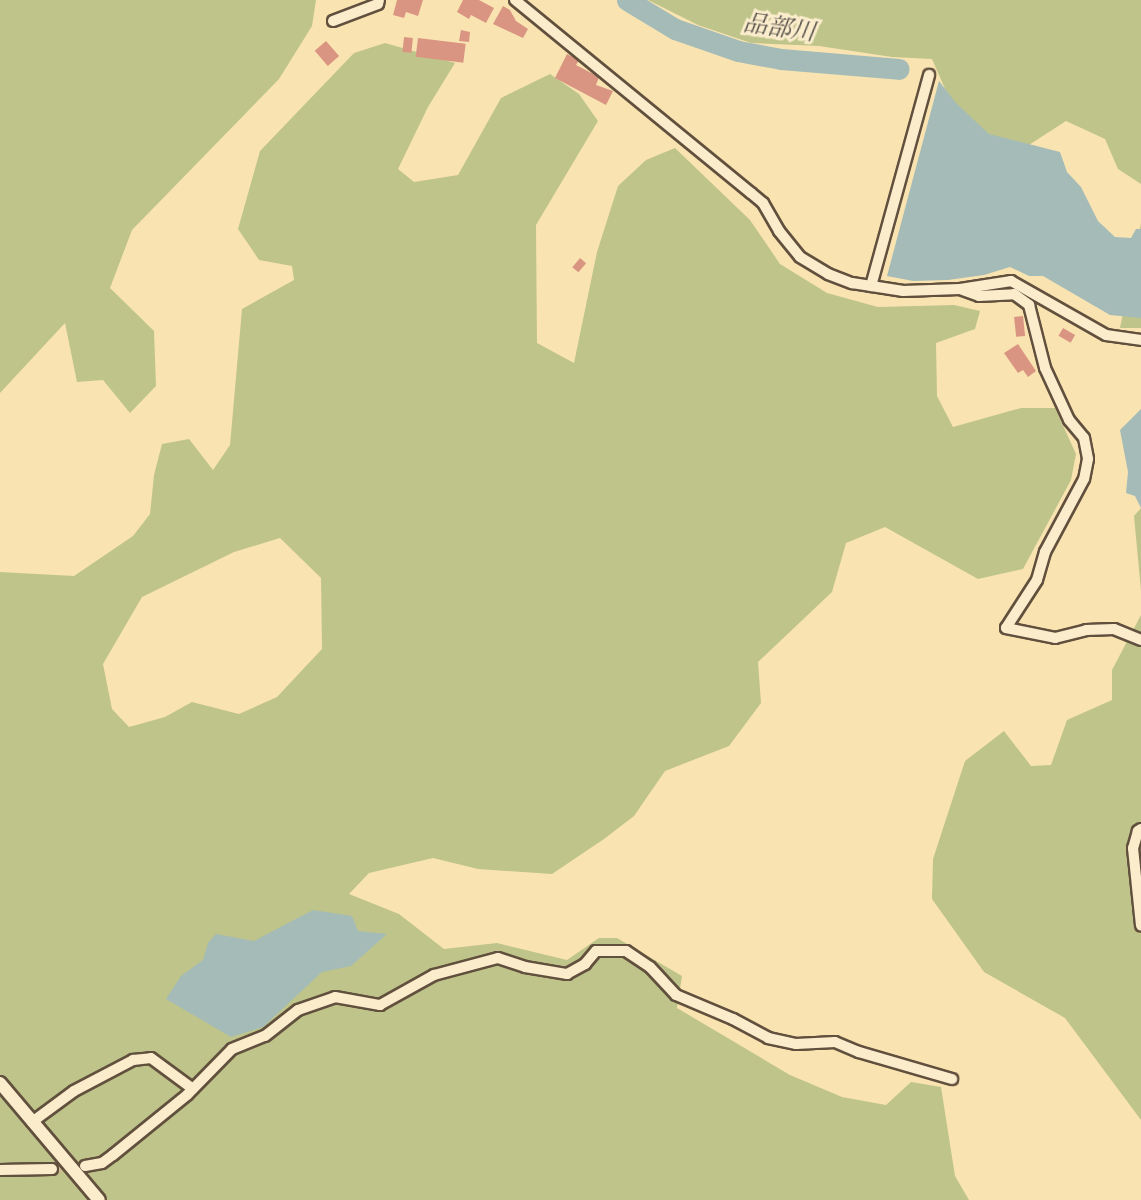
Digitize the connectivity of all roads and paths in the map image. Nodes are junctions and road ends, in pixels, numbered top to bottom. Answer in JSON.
{"nodes":[{"id":1,"x":380,"y":0,"type":"edge"},
{"id":2,"x":515,"y":0,"type":"edge"},
{"id":3,"x":333,"y":21,"type":"dead end"},
{"id":4,"x":929,"y":75,"type":"dead end"},
{"id":5,"x":871,"y":286,"type":"junction"},
{"id":6,"x":960,"y":289,"type":"junction"},
{"id":7,"x":1141,"y":340,"type":"edge"},
{"id":8,"x":1141,"y":640,"type":"edge"},
{"id":9,"x":1141,"y":829,"type":"edge"},
{"id":10,"x":1141,"y":926,"type":"edge"},
{"id":11,"x":952,"y":1079,"type":"dead end"},
{"id":12,"x":0,"y":1083,"type":"edge"},
{"id":13,"x":193,"y":1089,"type":"junction"},
{"id":14,"x":32,"y":1122,"type":"junction"},
{"id":15,"x":85,"y":1166,"type":"tunnel mouth"},
{"id":16,"x":52,"y":1169,"type":"tunnel mouth"},
{"id":17,"x":0,"y":1170,"type":"edge"},
{"id":18,"x":99,"y":1200,"type":"edge"}],
"edges":[{"from":1,"to":3,"type":"street"},
{"from":2,"to":5,"type":"street"},
{"from":4,"to":5,"type":"street"},
{"from":5,"to":6,"type":"street"},
{"from":6,"to":7,"type":"street"},
{"from":6,"to":8,"type":"street"},
{"from":9,"to":10,"type":"street"},
{"from":11,"to":13,"type":"street"},
{"from":12,"to":14,"type":"street"},
{"from":13,"to":14,"type":"street"},
{"from":13,"to":15,"type":"street"},
{"from":14,"to":18,"type":"street"},
{"from":16,"to":17,"type":"street"}]}
